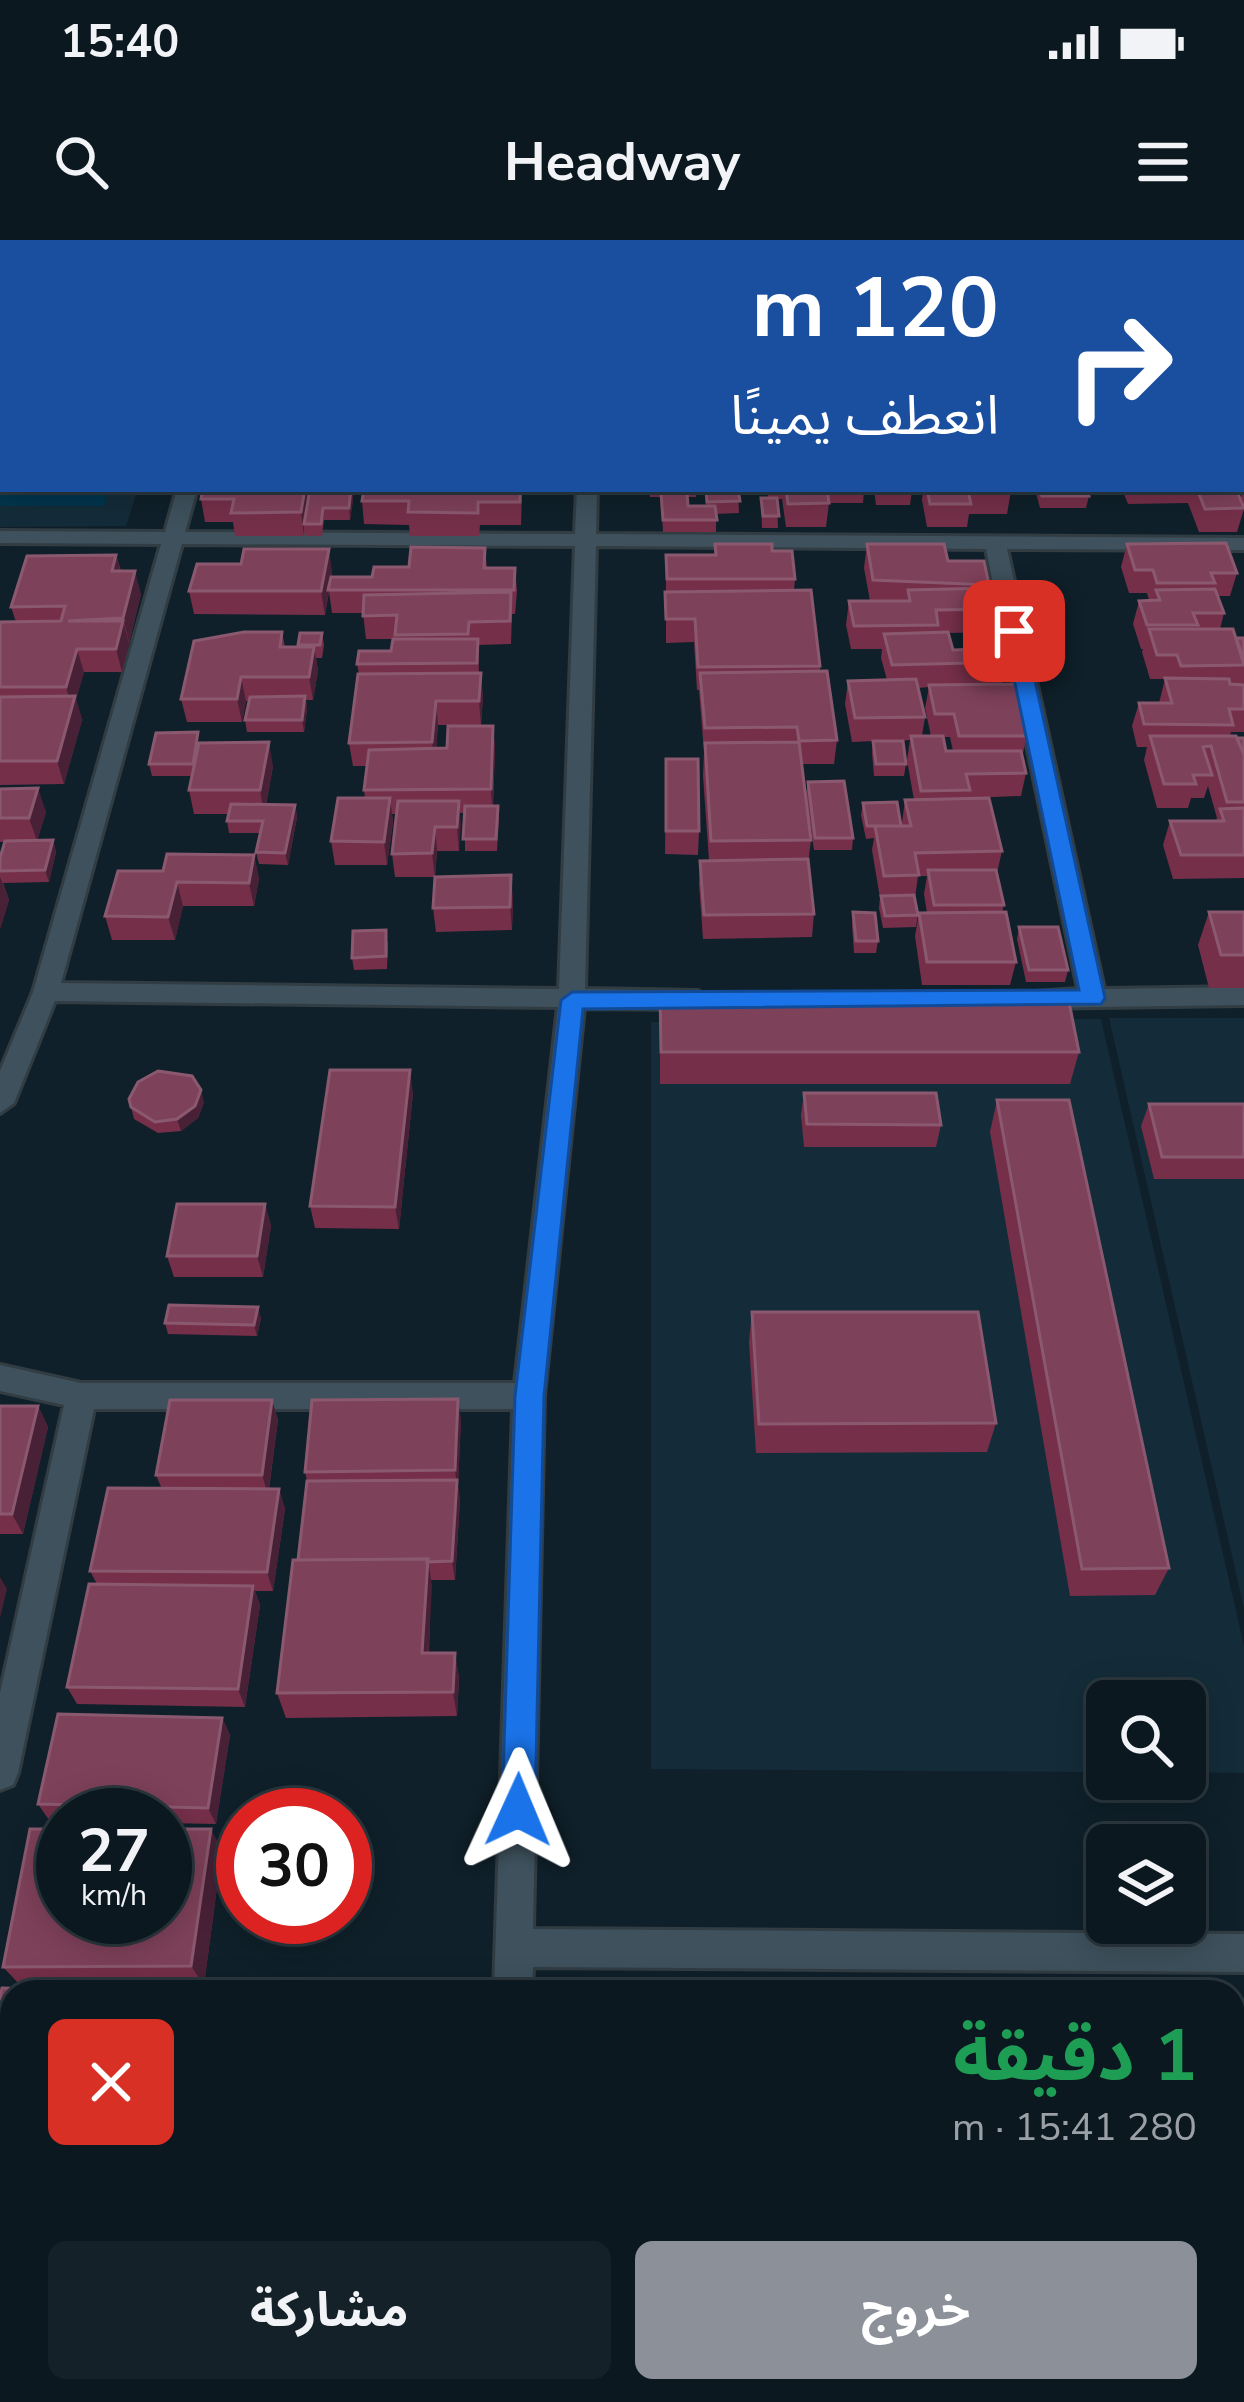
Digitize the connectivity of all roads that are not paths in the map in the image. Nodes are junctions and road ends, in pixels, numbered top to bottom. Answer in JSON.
{"nodes":[{"id":1,"x":186,"y":492,"type":"edge"},
{"id":2,"x":587,"y":492,"type":"edge"},
{"id":3,"x":0,"y":537,"type":"edge"},
{"id":4,"x":174,"y":540,"type":"junction"},
{"id":5,"x":995,"y":541,"type":"junction"},
{"id":6,"x":586,"y":542,"type":"junction"},
{"id":7,"x":1244,"y":544,"type":"edge"},
{"id":8,"x":46,"y":992,"type":"junction"},
{"id":9,"x":1244,"y":996,"type":"edge"},
{"id":10,"x":1093,"y":998,"type":"junction"},
{"id":11,"x":998,"y":999,"type":"edge"},
{"id":12,"x":572,"y":1000,"type":"junction"},
{"id":13,"x":714,"y":1000,"type":"edge"},
{"id":14,"x":0,"y":1103,"type":"edge"},
{"id":15,"x":0,"y":1378,"type":"edge"},
{"id":16,"x":81,"y":1396,"type":"junction"},
{"id":17,"x":530,"y":1396,"type":"junction"},
{"id":18,"x":0,"y":1773,"type":"edge"},
{"id":19,"x":515,"y":1948,"type":"junction"},
{"id":20,"x":1244,"y":1953,"type":"edge"},
{"id":21,"x":513,"y":1980,"type":"edge"}],
"edges":[{"from":1,"to":4,"type":"street"},
{"from":2,"to":6,"type":"street"},
{"from":3,"to":4,"type":"street"},
{"from":4,"to":6,"type":"street"},
{"from":4,"to":8,"type":"street"},
{"from":5,"to":6,"type":"street"},
{"from":5,"to":7,"type":"street"},
{"from":5,"to":10,"type":"street"},
{"from":6,"to":12,"type":"street"},
{"from":8,"to":12,"type":"street"},
{"from":8,"to":14,"type":"street"},
{"from":9,"to":10,"type":"street"},
{"from":10,"to":11,"type":"street"},
{"from":12,"to":13,"type":"street"},
{"from":12,"to":17,"type":"street"},
{"from":15,"to":16,"type":"street"},
{"from":16,"to":17,"type":"street"},
{"from":16,"to":18,"type":"street"},
{"from":17,"to":19,"type":"street"},
{"from":19,"to":20,"type":"street"},
{"from":19,"to":21,"type":"street"}]}
